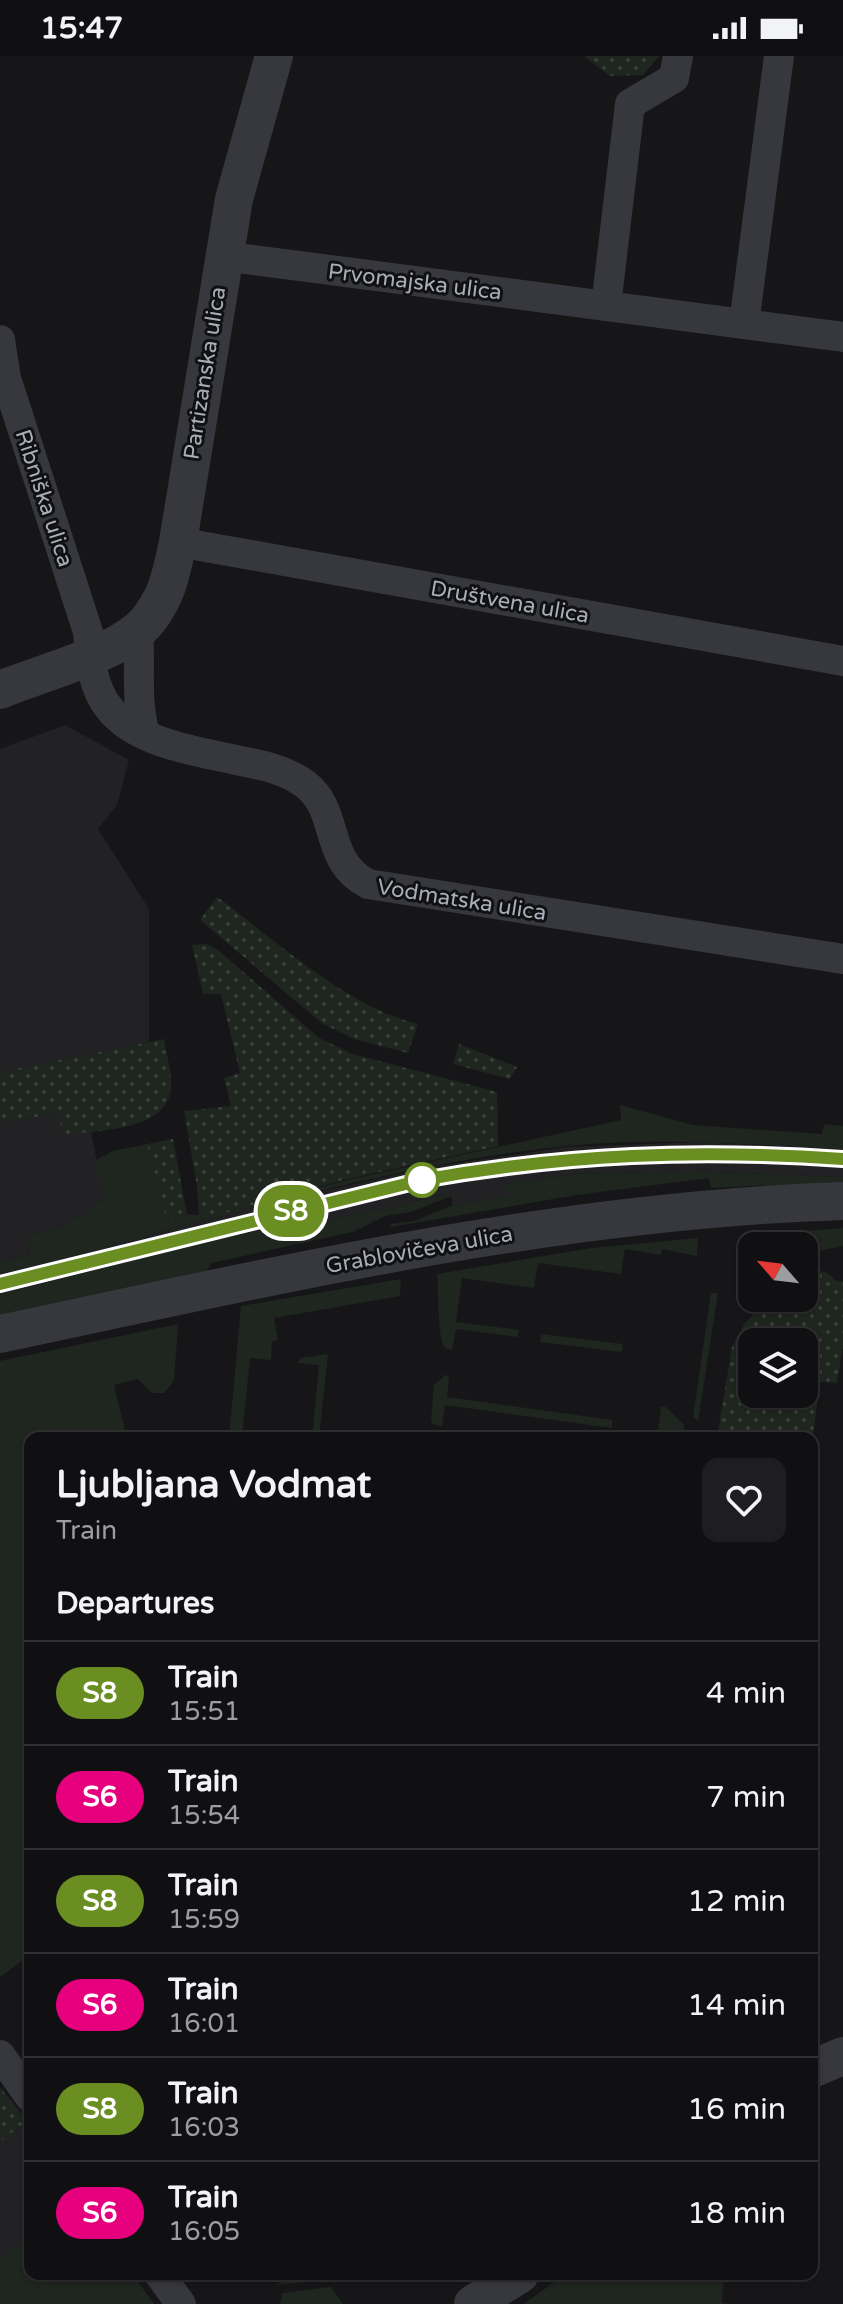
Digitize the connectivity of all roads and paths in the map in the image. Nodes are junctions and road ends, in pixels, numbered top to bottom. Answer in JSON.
{"nodes":[{"id":1,"x":678,"y":56,"type":"edge"},
{"id":2,"x":779,"y":56,"type":"edge"},
{"id":3,"x":268,"y":63,"type":"edge"},
{"id":4,"x":223,"y":256,"type":"junction"},
{"id":5,"x":606,"y":306,"type":"junction"},
{"id":6,"x":744,"y":324,"type":"junction"},
{"id":7,"x":843,"y":337,"type":"edge"},
{"id":8,"x":0,"y":340,"type":"edge"},
{"id":9,"x":178,"y":542,"type":"junction"},
{"id":10,"x":138,"y":631,"type":"junction"},
{"id":11,"x":90,"y":656,"type":"junction"},
{"id":12,"x":843,"y":661,"type":"edge"},
{"id":13,"x":0,"y":690,"type":"edge"},
{"id":14,"x":145,"y":734,"type":"junction"},
{"id":15,"x":843,"y":959,"type":"edge"},
{"id":16,"x":843,"y":1201,"type":"edge"},
{"id":17,"x":0,"y":1334,"type":"edge"},
{"id":18,"x":0,"y":2055,"type":"edge"},
{"id":19,"x":843,"y":2056,"type":"edge"},
{"id":20,"x":818,"y":2066,"type":"edge"},
{"id":21,"x":24,"y":2089,"type":"edge"},
{"id":22,"x":163,"y":2280,"type":"edge"},
{"id":23,"x":511,"y":2280,"type":"edge"},
{"id":24,"x":181,"y":2304,"type":"edge"},
{"id":25,"x":473,"y":2304,"type":"edge"}],
"edges":[{"from":1,"to":5,"type":"street"},
{"from":2,"to":6,"type":"street"},
{"from":3,"to":4,"type":"street","name":"Partizanska ulica"},
{"from":4,"to":5,"type":"street","name":"Prvomajska ulica"},
{"from":4,"to":9,"type":"street","name":"Partizanska ulica"},
{"from":5,"to":6,"type":"street","name":"Prvomajska ulica"},
{"from":6,"to":7,"type":"street","name":"Prvomajska ulica"},
{"from":8,"to":11,"type":"street","name":"Ribniška ulica"},
{"from":9,"to":10,"type":"street","name":"Partizanska ulica"},
{"from":9,"to":12,"type":"street","name":"Društvena ulica"},
{"from":10,"to":11,"type":"street","name":"Partizanska ulica"},
{"from":10,"to":14,"type":"street"},
{"from":11,"to":13,"type":"street","name":"Partizanska ulica"},
{"from":11,"to":14,"type":"street","name":"Vodmatska ulica"},
{"from":14,"to":15,"type":"street","name":"Vodmatska ulica"},
{"from":16,"to":17,"type":"street","name":"Grablovičeva ulica"},
{"from":18,"to":21,"type":"street"},
{"from":19,"to":20,"type":"street"},
{"from":22,"to":24,"type":"street"},
{"from":23,"to":25,"type":"street"}]}
